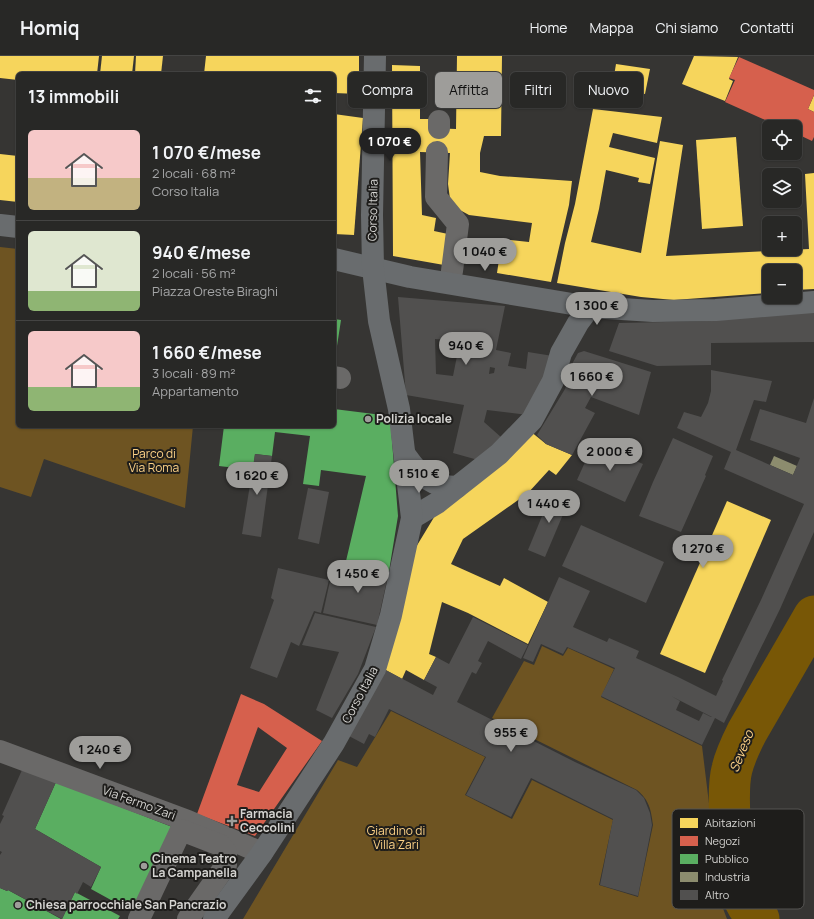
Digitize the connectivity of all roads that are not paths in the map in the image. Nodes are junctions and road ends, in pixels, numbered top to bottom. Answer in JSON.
{"nodes":[{"id":1,"x":375,"y":56,"type":"edge"},
{"id":2,"x":437,"y":152,"type":"dead end"},
{"id":3,"x":0,"y":225,"type":"edge"},
{"id":4,"x":16,"y":227,"type":"edge"},
{"id":5,"x":336,"y":259,"type":"edge"},
{"id":6,"x":373,"y":268,"type":"junction"},
{"id":7,"x":452,"y":271,"type":"dead end"},
{"id":8,"x":814,"y":302,"type":"edge"},
{"id":9,"x":590,"y":307,"type":"junction"},
{"id":10,"x":406,"y":456,"type":"junction"},
{"id":11,"x":457,"y":487,"type":"junction"},
{"id":12,"x":412,"y":518,"type":"junction"},
{"id":13,"x":0,"y":751,"type":"edge"},
{"id":14,"x":262,"y":854,"type":"junction"},
{"id":15,"x":140,"y":919,"type":"edge"},
{"id":16,"x":188,"y":919,"type":"edge"},
{"id":17,"x":214,"y":919,"type":"edge"}],
"edges":[{"from":1,"to":6,"type":"street","name":"Corso Italia"},
{"from":2,"to":7,"type":"street"},
{"from":3,"to":4,"type":"street"},
{"from":5,"to":6,"type":"street"},
{"from":6,"to":9,"type":"street"},
{"from":6,"to":10,"type":"street","name":"Corso Italia"},
{"from":8,"to":9,"type":"street"},
{"from":9,"to":11,"type":"street"},
{"from":10,"to":11,"type":"street"},
{"from":10,"to":12,"type":"street","name":"Corso Italia"},
{"from":11,"to":12,"type":"street"},
{"from":12,"to":14,"type":"street","name":"Corso Italia"},
{"from":13,"to":14,"type":"street","name":"Via Fermo Zari"},
{"from":14,"to":17,"type":"street","name":"Corso Italia"},
{"from":15,"to":16,"type":"street"}]}
